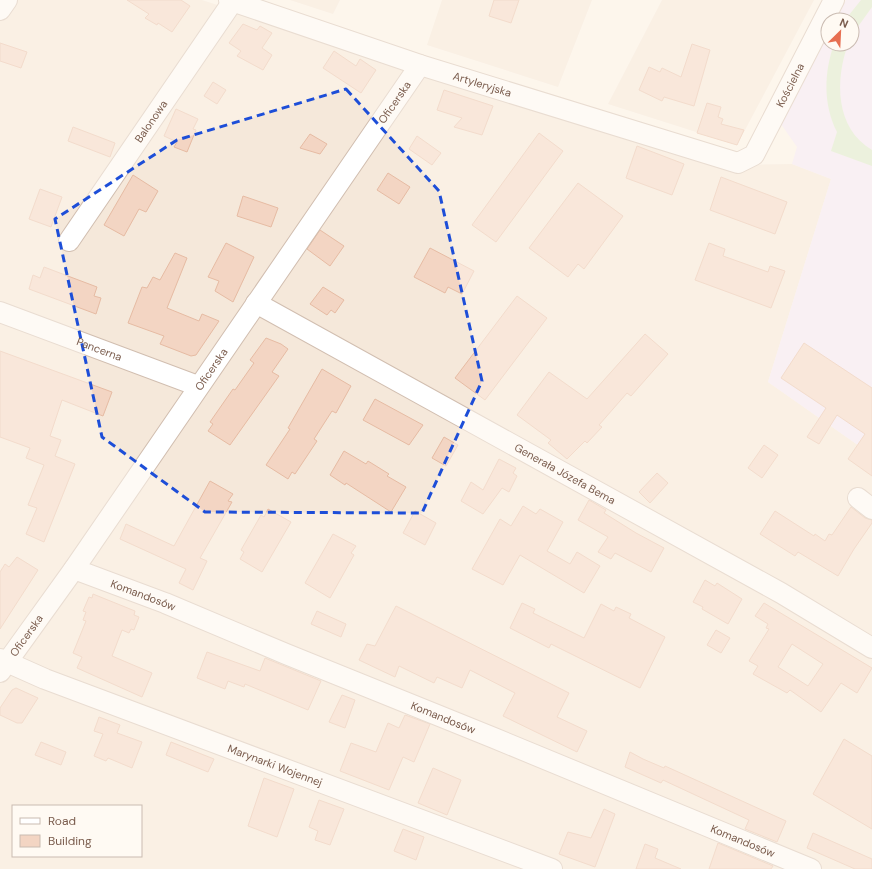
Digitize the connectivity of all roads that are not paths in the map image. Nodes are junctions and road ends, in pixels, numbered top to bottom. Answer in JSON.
{"nodes":[{"id":1,"x":7,"y":0,"type":"edge"},
{"id":2,"x":834,"y":0,"type":"edge"},
{"id":3,"x":231,"y":1,"type":"edge"},
{"id":4,"x":0,"y":10,"type":"edge"},
{"id":5,"x":420,"y":65,"type":"junction"},
{"id":6,"x":738,"y":163,"type":"joint"},
{"id":7,"x":69,"y":241,"type":"dead end"},
{"id":8,"x":256,"y":303,"type":"junction"},
{"id":9,"x":0,"y":312,"type":"edge"},
{"id":10,"x":198,"y":386,"type":"junction"},
{"id":11,"x":74,"y":569,"type":"junction"},
{"id":12,"x":872,"y":648,"type":"edge"},
{"id":13,"x":2,"y":665,"type":"edge"},
{"id":14,"x":552,"y":869,"type":"edge"},
{"id":15,"x":811,"y":869,"type":"edge"}],
"edges":[{"from":1,"to":4,"type":"street"},
{"from":2,"to":6,"type":"street","name":"Kościelna"},
{"from":3,"to":5,"type":"street","name":"Artyleryjska"},
{"from":3,"to":7,"type":"street","name":"Balonowa"},
{"from":5,"to":6,"type":"street","name":"Artyleryjska"},
{"from":5,"to":8,"type":"street","name":"Oficerska"},
{"from":8,"to":10,"type":"street","name":"Oficerska"},
{"from":8,"to":12,"type":"street","name":"Generała Józefa Bema"},
{"from":9,"to":10,"type":"street","name":"Pancerna"},
{"from":10,"to":11,"type":"street","name":"Oficerska"},
{"from":11,"to":13,"type":"street","name":"Oficerska"},
{"from":11,"to":15,"type":"street","name":"Komandosów"},
{"from":13,"to":14,"type":"street","name":"Marynarki Wojennej"}]}
